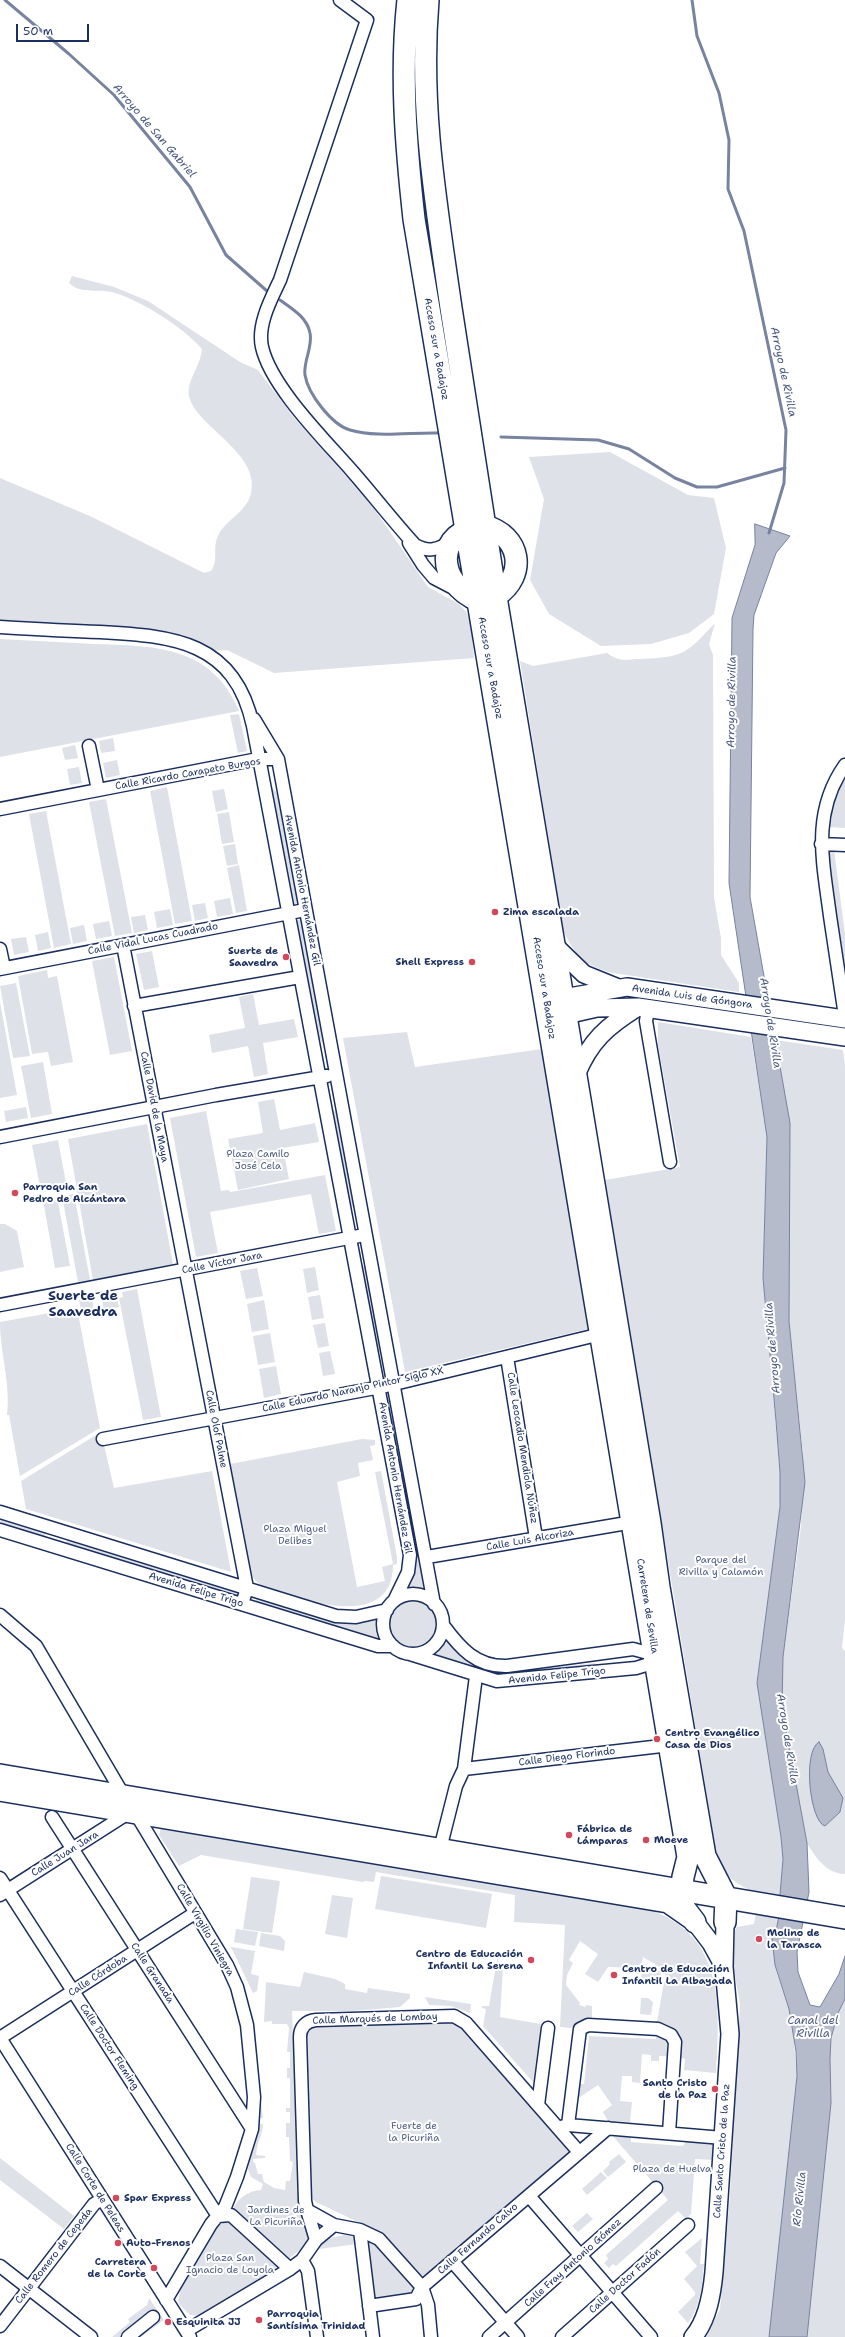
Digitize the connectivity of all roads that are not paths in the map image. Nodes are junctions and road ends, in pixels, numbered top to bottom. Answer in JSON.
{"nodes":[{"id":1,"x":340,"y":0,"type":"edge"},
{"id":2,"x":408,"y":0,"type":"edge"},
{"id":3,"x":428,"y":0,"type":"edge"},
{"id":4,"x":400,"y":528,"type":"junction"},
{"id":5,"x":468,"y":532,"type":"junction"},
{"id":6,"x":479,"y":597,"type":"junction"},
{"id":7,"x":0,"y":627,"type":"edge"},
{"id":8,"x":250,"y":713,"type":"junction"},
{"id":9,"x":89,"y":746,"type":"dead end"},
{"id":10,"x":269,"y":759,"type":"junction"},
{"id":11,"x":845,"y":765,"type":"edge"},
{"id":12,"x":98,"y":790,"type":"junction"},
{"id":13,"x":0,"y":809,"type":"edge"},
{"id":14,"x":821,"y":844,"type":"junction"},
{"id":15,"x":845,"y":845,"type":"edge"},
{"id":16,"x":305,"y":910,"type":"junction"},
{"id":17,"x":288,"y":914,"type":"junction"},
{"id":18,"x":123,"y":945,"type":"junction"},
{"id":19,"x":554,"y":945,"type":"junction"},
{"id":20,"x":0,"y":949,"type":"edge"},
{"id":21,"x":2,"y":968,"type":"edge"},
{"id":22,"x":300,"y":977,"type":"junction"},
{"id":23,"x":843,"y":982,"type":"edge"},
{"id":24,"x":622,"y":988,"type":"junction"},
{"id":25,"x":134,"y":1006,"type":"junction"},
{"id":26,"x":556,"y":1008,"type":"junction"},
{"id":27,"x":643,"y":1008,"type":"junction"},
{"id":28,"x":845,"y":1016,"type":"edge"},
{"id":29,"x":845,"y":1019,"type":"edge"},
{"id":30,"x":845,"y":1037,"type":"edge"},
{"id":31,"x":576,"y":1075,"type":"junction"},
{"id":32,"x":328,"y":1076,"type":"junction"},
{"id":33,"x":154,"y":1108,"type":"junction"},
{"id":34,"x":0,"y":1137,"type":"edge"},
{"id":35,"x":670,"y":1162,"type":"dead end"},
{"id":36,"x":358,"y":1237,"type":"junction"},
{"id":37,"x":186,"y":1270,"type":"junction"},
{"id":38,"x":0,"y":1305,"type":"edge"},
{"id":39,"x":610,"y":1331,"type":"junction"},
{"id":40,"x":508,"y":1357,"type":"junction"},
{"id":41,"x":386,"y":1386,"type":"junction"},
{"id":42,"x":214,"y":1418,"type":"junction"},
{"id":43,"x":103,"y":1439,"type":"dead end"},
{"id":44,"x":0,"y":1512,"type":"edge"},
{"id":45,"x":633,"y":1522,"type":"junction"},
{"id":46,"x":0,"y":1530,"type":"edge"},
{"id":47,"x":59,"y":1530,"type":"junction"},
{"id":48,"x":536,"y":1538,"type":"junction"},
{"id":49,"x":53,"y":1546,"type":"junction"},
{"id":50,"x":427,"y":1557,"type":"junction"},
{"id":51,"x":659,"y":1587,"type":"junction"},
{"id":52,"x":247,"y":1588,"type":"junction"},
{"id":53,"x":242,"y":1604,"type":"junction"},
{"id":54,"x":434,"y":1604,"type":"junction"},
{"id":55,"x":390,"y":1606,"type":"junction"},
{"id":56,"x":0,"y":1614,"type":"edge"},
{"id":57,"x":443,"y":1625,"type":"junction"},
{"id":58,"x":651,"y":1632,"type":"junction"},
{"id":59,"x":393,"y":1646,"type":"junction"},
{"id":60,"x":633,"y":1649,"type":"junction"},
{"id":61,"x":410,"y":1654,"type":"junction"},
{"id":62,"x":636,"y":1668,"type":"junction"},
{"id":63,"x":657,"y":1668,"type":"junction"},
{"id":64,"x":476,"y":1676,"type":"junction"},
{"id":65,"x":678,"y":1691,"type":"junction"},
{"id":66,"x":670,"y":1745,"type":"junction"},
{"id":67,"x":464,"y":1769,"type":"junction"},
{"id":68,"x":0,"y":1775,"type":"edge"},
{"id":69,"x":0,"y":1790,"type":"edge"},
{"id":70,"x":130,"y":1807,"type":"junction"},
{"id":71,"x":52,"y":1818,"type":"dead end"},
{"id":72,"x":440,"y":1849,"type":"junction"},
{"id":73,"x":73,"y":1850,"type":"junction"},
{"id":74,"x":697,"y":1856,"type":"junction"},
{"id":75,"x":0,"y":1878,"type":"edge"},
{"id":76,"x":4,"y":1892,"type":"edge"},
{"id":77,"x":676,"y":1892,"type":"junction"},
{"id":78,"x":735,"y":1905,"type":"junction"},
{"id":79,"x":196,"y":1913,"type":"junction"},
{"id":80,"x":845,"y":1918,"type":"edge"},
{"id":81,"x":695,"y":1922,"type":"junction"},
{"id":82,"x":845,"y":1930,"type":"edge"},
{"id":83,"x":137,"y":1950,"type":"junction"},
{"id":84,"x":724,"y":1967,"type":"junction"},
{"id":85,"x":73,"y":1992,"type":"junction"},
{"id":86,"x":548,"y":2028,"type":"dead end"},
{"id":87,"x":0,"y":2038,"type":"edge"},
{"id":88,"x":538,"y":2105,"type":"junction"},
{"id":89,"x":563,"y":2126,"type":"junction"},
{"id":90,"x":608,"y":2128,"type":"junction"},
{"id":91,"x":252,"y":2129,"type":"junction"},
{"id":92,"x":669,"y":2133,"type":"junction"},
{"id":93,"x":723,"y":2138,"type":"junction"},
{"id":94,"x":579,"y":2152,"type":"junction"},
{"id":95,"x":656,"y":2188,"type":"dead end"},
{"id":96,"x":529,"y":2196,"type":"junction"},
{"id":97,"x":98,"y":2202,"type":"junction"},
{"id":98,"x":306,"y":2206,"type":"junction"},
{"id":99,"x":218,"y":2216,"type":"junction"},
{"id":100,"x":334,"y":2225,"type":"junction"},
{"id":101,"x":688,"y":2225,"type":"dead end"},
{"id":102,"x":360,"y":2230,"type":"junction"},
{"id":103,"x":316,"y":2240,"type":"junction"},
{"id":104,"x":580,"y":2256,"type":"junction"},
{"id":105,"x":302,"y":2260,"type":"junction"},
{"id":106,"x":452,"y":2261,"type":"junction"},
{"id":107,"x":0,"y":2266,"type":"edge"},
{"id":108,"x":290,"y":2269,"type":"junction"},
{"id":109,"x":422,"y":2287,"type":"junction"},
{"id":110,"x":29,"y":2289,"type":"junction"},
{"id":111,"x":612,"y":2292,"type":"junction"},
{"id":112,"x":166,"y":2300,"type":"junction"},
{"id":113,"x":369,"y":2306,"type":"junction"},
{"id":114,"x":153,"y":2317,"type":"dead end"},
{"id":115,"x":506,"y":2322,"type":"junction"},
{"id":116,"x":0,"y":2326,"type":"edge"},
{"id":117,"x":188,"y":2334,"type":"edge"},
{"id":118,"x":696,"y":2335,"type":"edge"},
{"id":119,"x":91,"y":2337,"type":"edge"},
{"id":120,"x":128,"y":2337,"type":"edge"},
{"id":121,"x":317,"y":2337,"type":"edge"},
{"id":122,"x":373,"y":2337,"type":"edge"},
{"id":123,"x":431,"y":2337,"type":"edge"},
{"id":124,"x":489,"y":2337,"type":"edge"},
{"id":125,"x":518,"y":2337,"type":"edge"},
{"id":126,"x":562,"y":2337,"type":"edge"},
{"id":127,"x":651,"y":2337,"type":"edge"}],
"edges":[{"from":1,"to":4,"type":"street"},
{"from":2,"to":5,"type":"highway","name":"Acceso sur a Badajoz"},
{"from":3,"to":5,"type":"highway","name":"Acceso sur a Badajoz"},
{"from":4,"to":5,"type":"street"},
{"from":4,"to":6,"type":"street"},
{"from":5,"to":6,"type":"highway","name":"Acceso sur a Badajoz"},
{"from":5,"to":6,"type":"highway"},
{"from":6,"to":19,"type":"highway","name":"Acceso sur a Badajoz"},
{"from":6,"to":26,"type":"highway","name":"Acceso sur a Badajoz"},
{"from":7,"to":8,"type":"street","name":"Avenida Antonio Hernández Gil"},
{"from":8,"to":10,"type":"street","name":"Avenida Antonio Hernández Gil"},
{"from":8,"to":10,"type":"street","name":"Avenida Antonio Hernández Gil"},
{"from":9,"to":12,"type":"street"},
{"from":10,"to":12,"type":"street","name":"Calle Ricardo Carapeto Burgos"},
{"from":10,"to":16,"type":"street","name":"Avenida Antonio Hernández Gil"},
{"from":10,"to":17,"type":"street","name":"Avenida Antonio Hernández Gil"},
{"from":11,"to":14,"type":"street"},
{"from":12,"to":13,"type":"street","name":"Calle Ricardo Carapeto Burgos"},
{"from":14,"to":15,"type":"street"},
{"from":14,"to":23,"type":"street"},
{"from":16,"to":17,"type":"street","name":"Calle Vidal Lucas Cuadrado"},
{"from":16,"to":32,"type":"street","name":"Avenida Antonio Hernández Gil"},
{"from":17,"to":18,"type":"street","name":"Calle Vidal Lucas Cuadrado"},
{"from":17,"to":22,"type":"street","name":"Avenida Antonio Hernández Gil"},
{"from":18,"to":21,"type":"street","name":"Calle Vidal Lucas Cuadrado"},
{"from":18,"to":25,"type":"street","name":"Calle David de la Maya"},
{"from":19,"to":24,"type":"main road"},
{"from":19,"to":26,"type":"highway","name":"Acceso sur a Badajoz"},
{"from":20,"to":21,"type":"street"},
{"from":22,"to":25,"type":"street"},
{"from":22,"to":32,"type":"street","name":"Avenida Antonio Hernández Gil"},
{"from":23,"to":28,"type":"street"},
{"from":24,"to":26,"type":"main road","name":"Avenida Luis de Góngora"},
{"from":24,"to":29,"type":"main road","name":"Avenida Luis de Góngora"},
{"from":25,"to":33,"type":"street","name":"Calle David de la Maya"},
{"from":26,"to":27,"type":"main road","name":"Avenida Luis de Góngora"},
{"from":26,"to":31,"type":"highway","name":"Acceso sur a Badajoz"},
{"from":26,"to":39,"type":"highway","name":"Acceso sur a Badajoz"},
{"from":27,"to":30,"type":"main road","name":"Avenida Luis de Góngora"},
{"from":27,"to":31,"type":"main road"},
{"from":27,"to":35,"type":"street"},
{"from":31,"to":39,"type":"highway","name":"Acceso sur a Badajoz"},
{"from":32,"to":33,"type":"street"},
{"from":32,"to":36,"type":"street","name":"Avenida Antonio Hernández Gil"},
{"from":32,"to":36,"type":"street","name":"Avenida Antonio Hernández Gil"},
{"from":33,"to":34,"type":"street"},
{"from":33,"to":37,"type":"street","name":"Calle David de la Maya"},
{"from":36,"to":37,"type":"street","name":"Calle Víctor Jara"},
{"from":36,"to":41,"type":"street","name":"Avenida Antonio Hernández Gil"},
{"from":36,"to":41,"type":"street","name":"Avenida Antonio Hernández Gil"},
{"from":37,"to":38,"type":"street","name":"Calle Víctor Jara"},
{"from":37,"to":42,"type":"street","name":"Calle Olof Palme"},
{"from":39,"to":40,"type":"street","name":"Calle Eduardo Naranjo Pintor Siglo XX"},
{"from":39,"to":45,"type":"highway","name":"Carretera de Sevilla"},
{"from":39,"to":51,"type":"highway","name":"Carretera de Sevilla"},
{"from":40,"to":41,"type":"street","name":"Calle Eduardo Naranjo Pintor Siglo XX"},
{"from":40,"to":48,"type":"street","name":"Calle Leocadio Mendiola Núñez"},
{"from":41,"to":42,"type":"street","name":"Calle Eduardo Naranjo Pintor Siglo XX"},
{"from":41,"to":50,"type":"street","name":"Avenida Antonio Hernández Gil"},
{"from":41,"to":55,"type":"street","name":"Avenida Antonio Hernández Gil"},
{"from":42,"to":43,"type":"street","name":"Calle Eduardo Naranjo Pintor Siglo XX"},
{"from":42,"to":52,"type":"street","name":"Calle Olof Palme"},
{"from":44,"to":47,"type":"street","name":"Avenida Felipe Trigo"},
{"from":45,"to":48,"type":"street","name":"Calle Luis Alcoriza"},
{"from":45,"to":58,"type":"highway","name":"Carretera de Sevilla"},
{"from":46,"to":49,"type":"street","name":"Avenida Felipe Trigo"},
{"from":47,"to":49,"type":"street"},
{"from":47,"to":52,"type":"street","name":"Avenida Felipe Trigo"},
{"from":48,"to":50,"type":"street","name":"Calle Luis Alcoriza"},
{"from":49,"to":53,"type":"street","name":"Avenida Felipe Trigo"},
{"from":50,"to":54,"type":"street","name":"Avenida Antonio Hernández Gil"},
{"from":51,"to":63,"type":"street"},
{"from":51,"to":65,"type":"highway","name":"Carretera de Sevilla"},
{"from":52,"to":53,"type":"street"},
{"from":52,"to":55,"type":"street","name":"Avenida Felipe Trigo"},
{"from":53,"to":59,"type":"street","name":"Avenida Felipe Trigo"},
{"from":54,"to":55,"type":"street"},
{"from":54,"to":57,"type":"street"},
{"from":55,"to":59,"type":"street"},
{"from":56,"to":70,"type":"street","name":"Calle Virgilio Viniegra"},
{"from":57,"to":60,"type":"street","name":"Avenida Felipe Trigo"},
{"from":57,"to":61,"type":"street"},
{"from":58,"to":60,"type":"street"},
{"from":58,"to":63,"type":"highway","name":"Carretera de Sevilla"},
{"from":59,"to":61,"type":"street"},
{"from":60,"to":63,"type":"street","name":"Avenida Felipe Trigo"},
{"from":61,"to":64,"type":"street","name":"Avenida Felipe Trigo"},
{"from":62,"to":63,"type":"street","name":"Avenida Felipe Trigo"},
{"from":62,"to":63,"type":"street","name":"Avenida Felipe Trigo"},
{"from":62,"to":64,"type":"street","name":"Avenida Felipe Trigo"},
{"from":63,"to":65,"type":"street","name":"Avenida Felipe Trigo"},
{"from":63,"to":66,"type":"highway","name":"Carretera de Sevilla"},
{"from":64,"to":67,"type":"street"},
{"from":65,"to":74,"type":"highway"},
{"from":66,"to":67,"type":"street","name":"Calle Diego Florindo"},
{"from":66,"to":74,"type":"highway","name":"Carretera de Sevilla"},
{"from":67,"to":72,"type":"street"},
{"from":68,"to":70,"type":"highway"},
{"from":69,"to":70,"type":"highway"},
{"from":70,"to":72,"type":"highway"},
{"from":70,"to":73,"type":"street","name":"Calle Juan Jara"},
{"from":70,"to":77,"type":"highway"},
{"from":70,"to":79,"type":"street","name":"Calle Virgilio Viniegra"},
{"from":71,"to":73,"type":"street","name":"Calle Granada"},
{"from":72,"to":77,"type":"highway"},
{"from":73,"to":76,"type":"street","name":"Calle Juan Jara"},
{"from":73,"to":83,"type":"street","name":"Calle Granada"},
{"from":74,"to":77,"type":"highway","name":"Carretera de Sevilla"},
{"from":74,"to":78,"type":"highway","name":"Carretera de Sevilla"},
{"from":75,"to":76,"type":"street","name":"Calle Doctor Fleming"},
{"from":76,"to":85,"type":"street","name":"Calle Doctor Fleming"},
{"from":77,"to":78,"type":"highway"},
{"from":77,"to":81,"type":"highway"},
{"from":78,"to":80,"type":"highway"},
{"from":78,"to":81,"type":"highway"},
{"from":78,"to":82,"type":"highway"},
{"from":78,"to":84,"type":"main road","name":"Calle Santo Cristo de la Paz"},
{"from":79,"to":83,"type":"street","name":"Calle Córdoba"},
{"from":79,"to":91,"type":"street","name":"Calle Virgilio Viniegra"},
{"from":81,"to":84,"type":"main road"},
{"from":83,"to":85,"type":"street","name":"Calle Córdoba"},
{"from":83,"to":91,"type":"street","name":"Calle Granada"},
{"from":84,"to":93,"type":"main road","name":"Calle Santo Cristo de la Paz"},
{"from":85,"to":87,"type":"street","name":"Calle Córdoba"},
{"from":85,"to":99,"type":"street","name":"Calle Doctor Fleming"},
{"from":86,"to":88,"type":"street"},
{"from":87,"to":97,"type":"street","name":"Calle Corte de Peleas"},
{"from":88,"to":89,"type":"street"},
{"from":88,"to":98,"type":"street","name":"Calle Marqués de Lombay"},
{"from":89,"to":90,"type":"street"},
{"from":89,"to":92,"type":"street"},
{"from":89,"to":94,"type":"street"},
{"from":90,"to":92,"type":"street"},
{"from":90,"to":94,"type":"street","name":"Calle Fernando Calvo"},
{"from":91,"to":99,"type":"street","name":"Calle Virgilio Viniegra"},
{"from":92,"to":93,"type":"street"},
{"from":93,"to":118,"type":"main road","name":"Calle Santo Cristo de la Paz"},
{"from":94,"to":96,"type":"street","name":"Calle Fernando Calvo"},
{"from":95,"to":104,"type":"street","name":"Calle Fray Antonio Gómez"},
{"from":96,"to":104,"type":"street"},
{"from":96,"to":106,"type":"street","name":"Calle Fernando Calvo"},
{"from":97,"to":110,"type":"street","name":"Calle Romero de Cepeda"},
{"from":97,"to":112,"type":"street","name":"Calle Corte de Peleas"},
{"from":98,"to":100,"type":"street"},
{"from":98,"to":103,"type":"street"},
{"from":99,"to":108,"type":"street"},
{"from":99,"to":112,"type":"street"},
{"from":100,"to":102,"type":"street"},
{"from":100,"to":103,"type":"street"},
{"from":101,"to":111,"type":"street","name":"Calle Doctor Fadón"},
{"from":102,"to":109,"type":"street"},
{"from":102,"to":113,"type":"street"},
{"from":103,"to":105,"type":"street"},
{"from":104,"to":111,"type":"street"},
{"from":104,"to":115,"type":"street","name":"Calle Fray Antonio Gómez"},
{"from":105,"to":108,"type":"street"},
{"from":105,"to":121,"type":"street"},
{"from":106,"to":109,"type":"street","name":"Calle Fernando Calvo"},
{"from":106,"to":115,"type":"street"},
{"from":107,"to":110,"type":"street"},
{"from":108,"to":117,"type":"street"},
{"from":109,"to":113,"type":"street","name":"Calle Fernando Calvo"},
{"from":109,"to":123,"type":"street"},
{"from":110,"to":116,"type":"street","name":"Calle Romero de Cepeda"},
{"from":110,"to":119,"type":"street"},
{"from":111,"to":126,"type":"street","name":"Calle Doctor Fadón"},
{"from":111,"to":127,"type":"street"},
{"from":112,"to":117,"type":"street","name":"Calle Corte de Peleas"},
{"from":113,"to":122,"type":"street"},
{"from":114,"to":120,"type":"street"},
{"from":115,"to":124,"type":"street","name":"Calle Fray Antonio Gómez"},
{"from":115,"to":125,"type":"street"}]}
